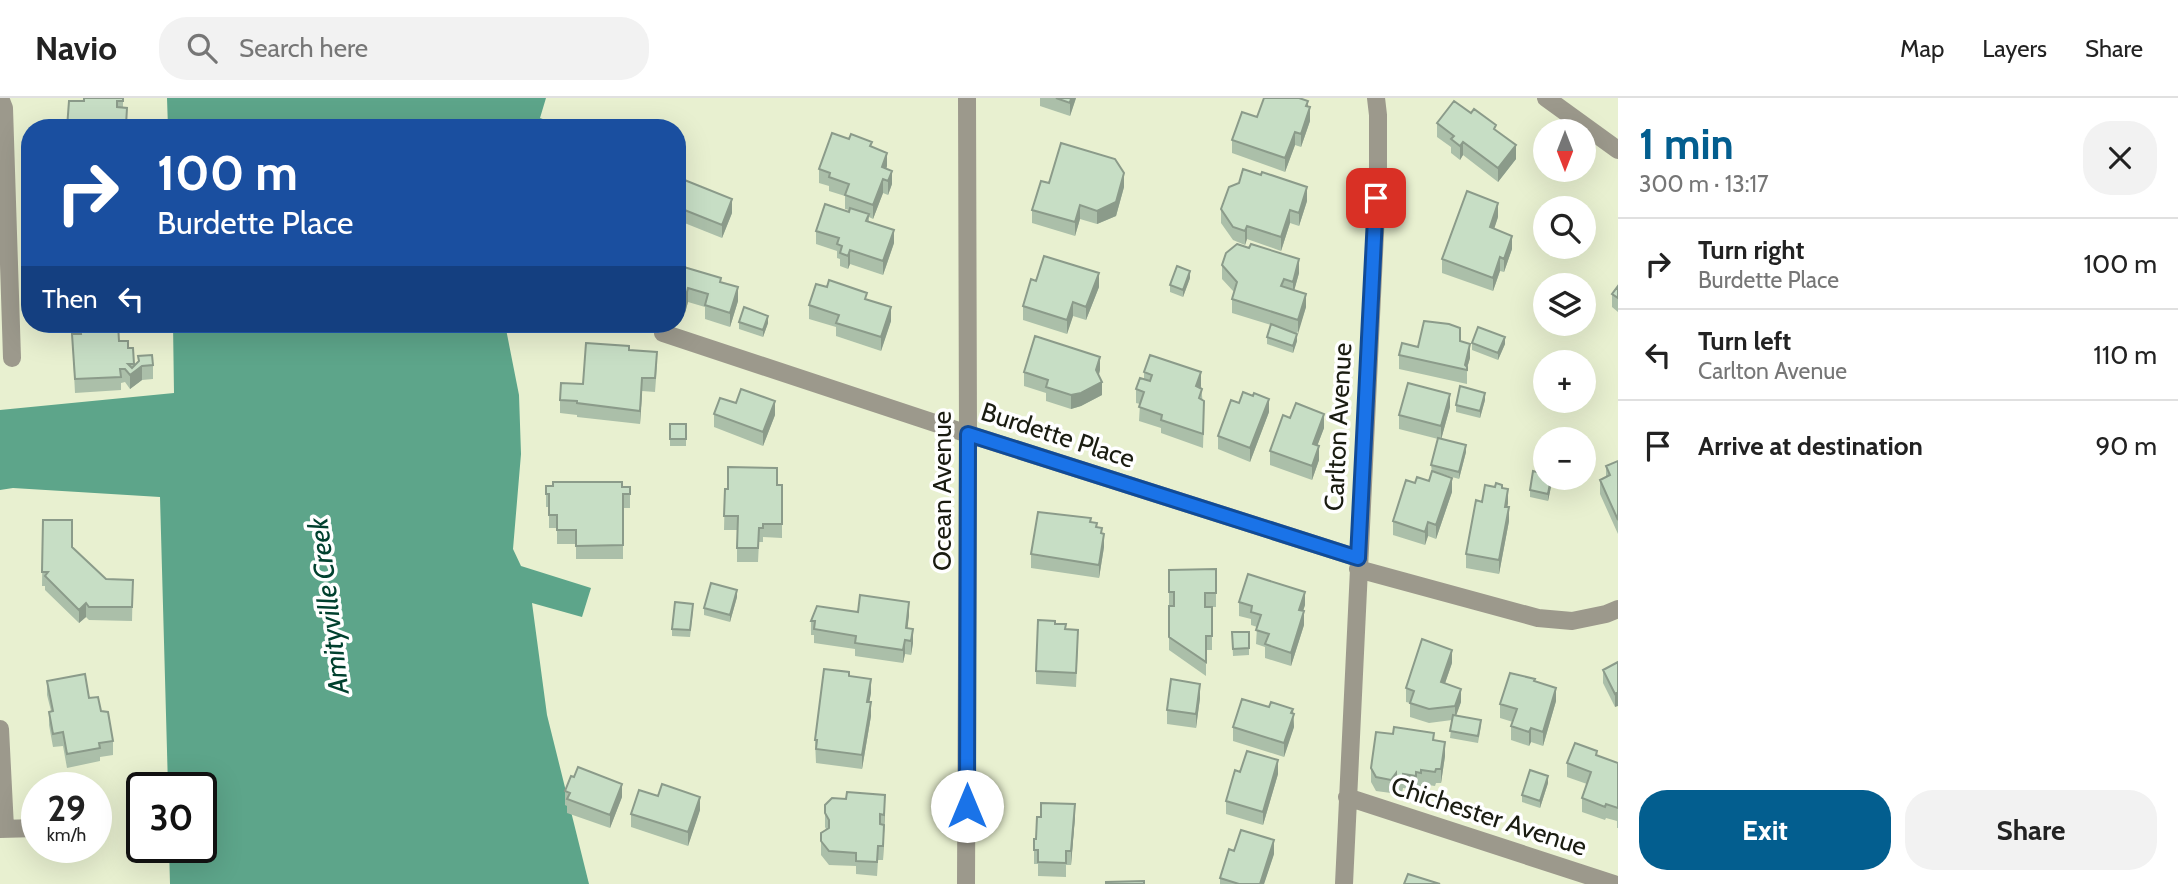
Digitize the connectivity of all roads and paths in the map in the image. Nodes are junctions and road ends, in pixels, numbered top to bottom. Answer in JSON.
{"nodes":[{"id":1,"x":0,"y":98,"type":"edge"},
{"id":2,"x":967,"y":98,"type":"edge"},
{"id":3,"x":1376,"y":98,"type":"edge"},
{"id":4,"x":1546,"y":98,"type":"edge"},
{"id":5,"x":1618,"y":150,"type":"edge"},
{"id":6,"x":663,"y":333,"type":"dead end"},
{"id":7,"x":12,"y":358,"type":"dead end"},
{"id":8,"x":968,"y":434,"type":"junction"},
{"id":9,"x":1358,"y":564,"type":"junction"},
{"id":10,"x":1618,"y":609,"type":"edge"},
{"id":11,"x":0,"y":729,"type":"edge"},
{"id":12,"x":1347,"y":797,"type":"junction"},
{"id":13,"x":21,"y":828,"type":"edge"},
{"id":14,"x":2,"y":829,"type":"edge"},
{"id":15,"x":966,"y":884,"type":"edge"},
{"id":16,"x":1344,"y":884,"type":"edge"},
{"id":17,"x":1614,"y":884,"type":"edge"}],
"edges":[{"from":1,"to":7,"type":"street"},
{"from":2,"to":8,"type":"street","name":"Ocean Avenue"},
{"from":3,"to":9,"type":"street","name":"Carlton Avenue"},
{"from":4,"to":5,"type":"street"},
{"from":6,"to":8,"type":"street","name":"Burdette Place"},
{"from":8,"to":9,"type":"street","name":"Burdette Place"},
{"from":8,"to":15,"type":"street","name":"Ocean Avenue"},
{"from":9,"to":10,"type":"street","name":"Burdette Place"},
{"from":9,"to":12,"type":"street","name":"Carlton Avenue"},
{"from":11,"to":14,"type":"street"},
{"from":12,"to":16,"type":"street","name":"Carlton Avenue"},
{"from":12,"to":17,"type":"street","name":"Chichester Avenue"},
{"from":13,"to":14,"type":"street"}]}
